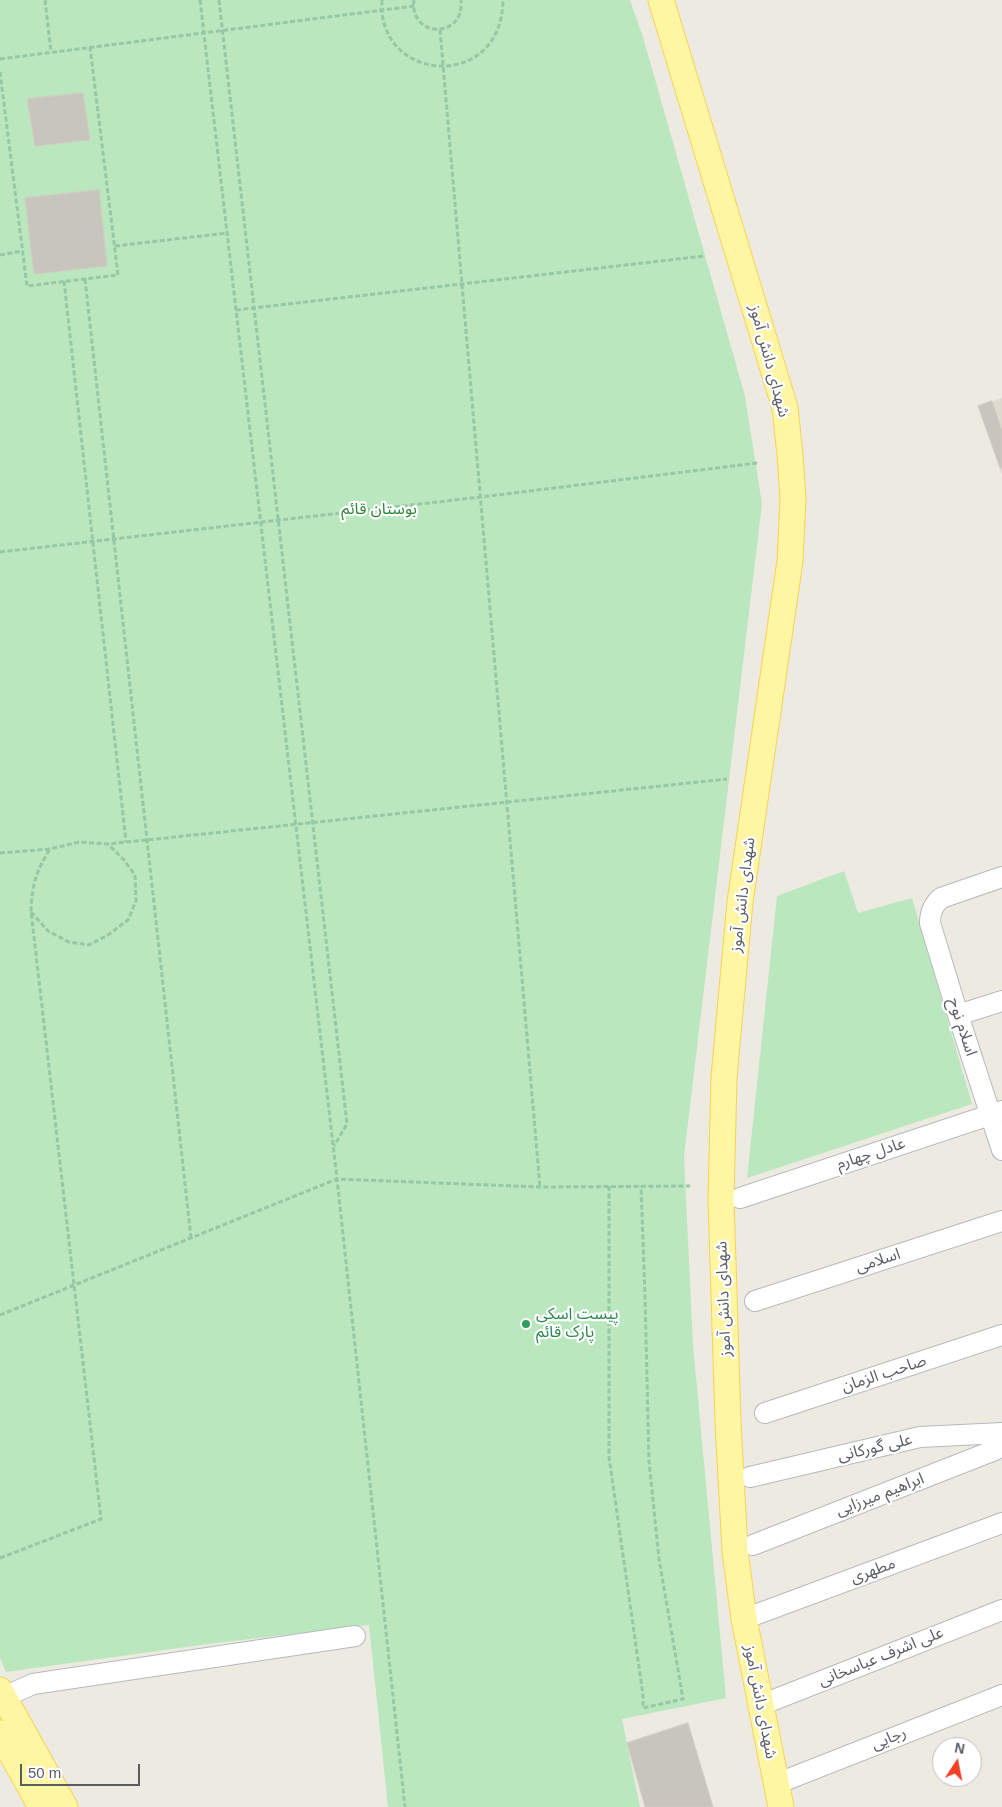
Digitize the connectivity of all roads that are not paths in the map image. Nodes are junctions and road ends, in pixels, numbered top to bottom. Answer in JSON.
{"nodes":[{"id":1,"x":646,"y":0,"type":"edge"},
{"id":2,"x":661,"y":0,"type":"edge"},
{"id":3,"x":1002,"y":877,"type":"edge"},
{"id":4,"x":1002,"y":1001,"type":"edge"},
{"id":5,"x":958,"y":1015,"type":"junction"},
{"id":6,"x":996,"y":1113,"type":"edge"},
{"id":7,"x":1002,"y":1150,"type":"edge"},
{"id":8,"x":740,"y":1198,"type":"dead end"},
{"id":9,"x":1002,"y":1221,"type":"edge"},
{"id":10,"x":755,"y":1301,"type":"dead end"},
{"id":11,"x":1002,"y":1335,"type":"edge"},
{"id":12,"x":765,"y":1413,"type":"dead end"},
{"id":13,"x":1002,"y":1433,"type":"edge"},
{"id":14,"x":1002,"y":1438,"type":"edge"},
{"id":15,"x":750,"y":1478,"type":"dead end"},
{"id":16,"x":1002,"y":1523,"type":"edge"},
{"id":17,"x":753,"y":1545,"type":"dead end"},
{"id":18,"x":1002,"y":1610,"type":"edge"},
{"id":19,"x":737,"y":1620,"type":"junction"},
{"id":20,"x":355,"y":1636,"type":"dead end"},
{"id":21,"x":1,"y":1695,"type":"edge"},
{"id":22,"x":1002,"y":1695,"type":"edge"},
{"id":23,"x":761,"y":1705,"type":"junction"},
{"id":24,"x":0,"y":1733,"type":"edge"},
{"id":25,"x":778,"y":1795,"type":"edge"},
{"id":26,"x":41,"y":1807,"type":"edge"},
{"id":27,"x":65,"y":1807,"type":"edge"},
{"id":28,"x":765,"y":1807,"type":"edge"}],
"edges":[{"from":1,"to":19,"type":"main road"},
{"from":2,"to":19,"type":"main road","name":"شهدای دانش آموز"},
{"from":3,"to":5,"type":"street","name":"اسلام نوح"},
{"from":4,"to":5,"type":"street"},
{"from":5,"to":6,"type":"street","name":"اسلام نوح"},
{"from":6,"to":7,"type":"street","name":"اسلام نوح"},
{"from":6,"to":8,"type":"street","name":"عادل چهارم"},
{"from":9,"to":10,"type":"street","name":"اسلامی"},
{"from":11,"to":12,"type":"street","name":"صاحب الزمان"},
{"from":13,"to":15,"type":"street","name":"علی گورکانی"},
{"from":14,"to":17,"type":"street","name":"ابراهیم میرزایی"},
{"from":16,"to":19,"type":"street","name":"مطهری"},
{"from":18,"to":23,"type":"street","name":"علی اشرف عباسخانی"},
{"from":19,"to":23,"type":"main road","name":"شهدای دانش آموز"},
{"from":19,"to":28,"type":"main road"},
{"from":20,"to":21,"type":"street"},
{"from":21,"to":27,"type":"main road"},
{"from":22,"to":25,"type":"street","name":"رجایی"},
{"from":23,"to":25,"type":"main road","name":"شهدای دانش آموز"},
{"from":24,"to":26,"type":"main road"}]}
